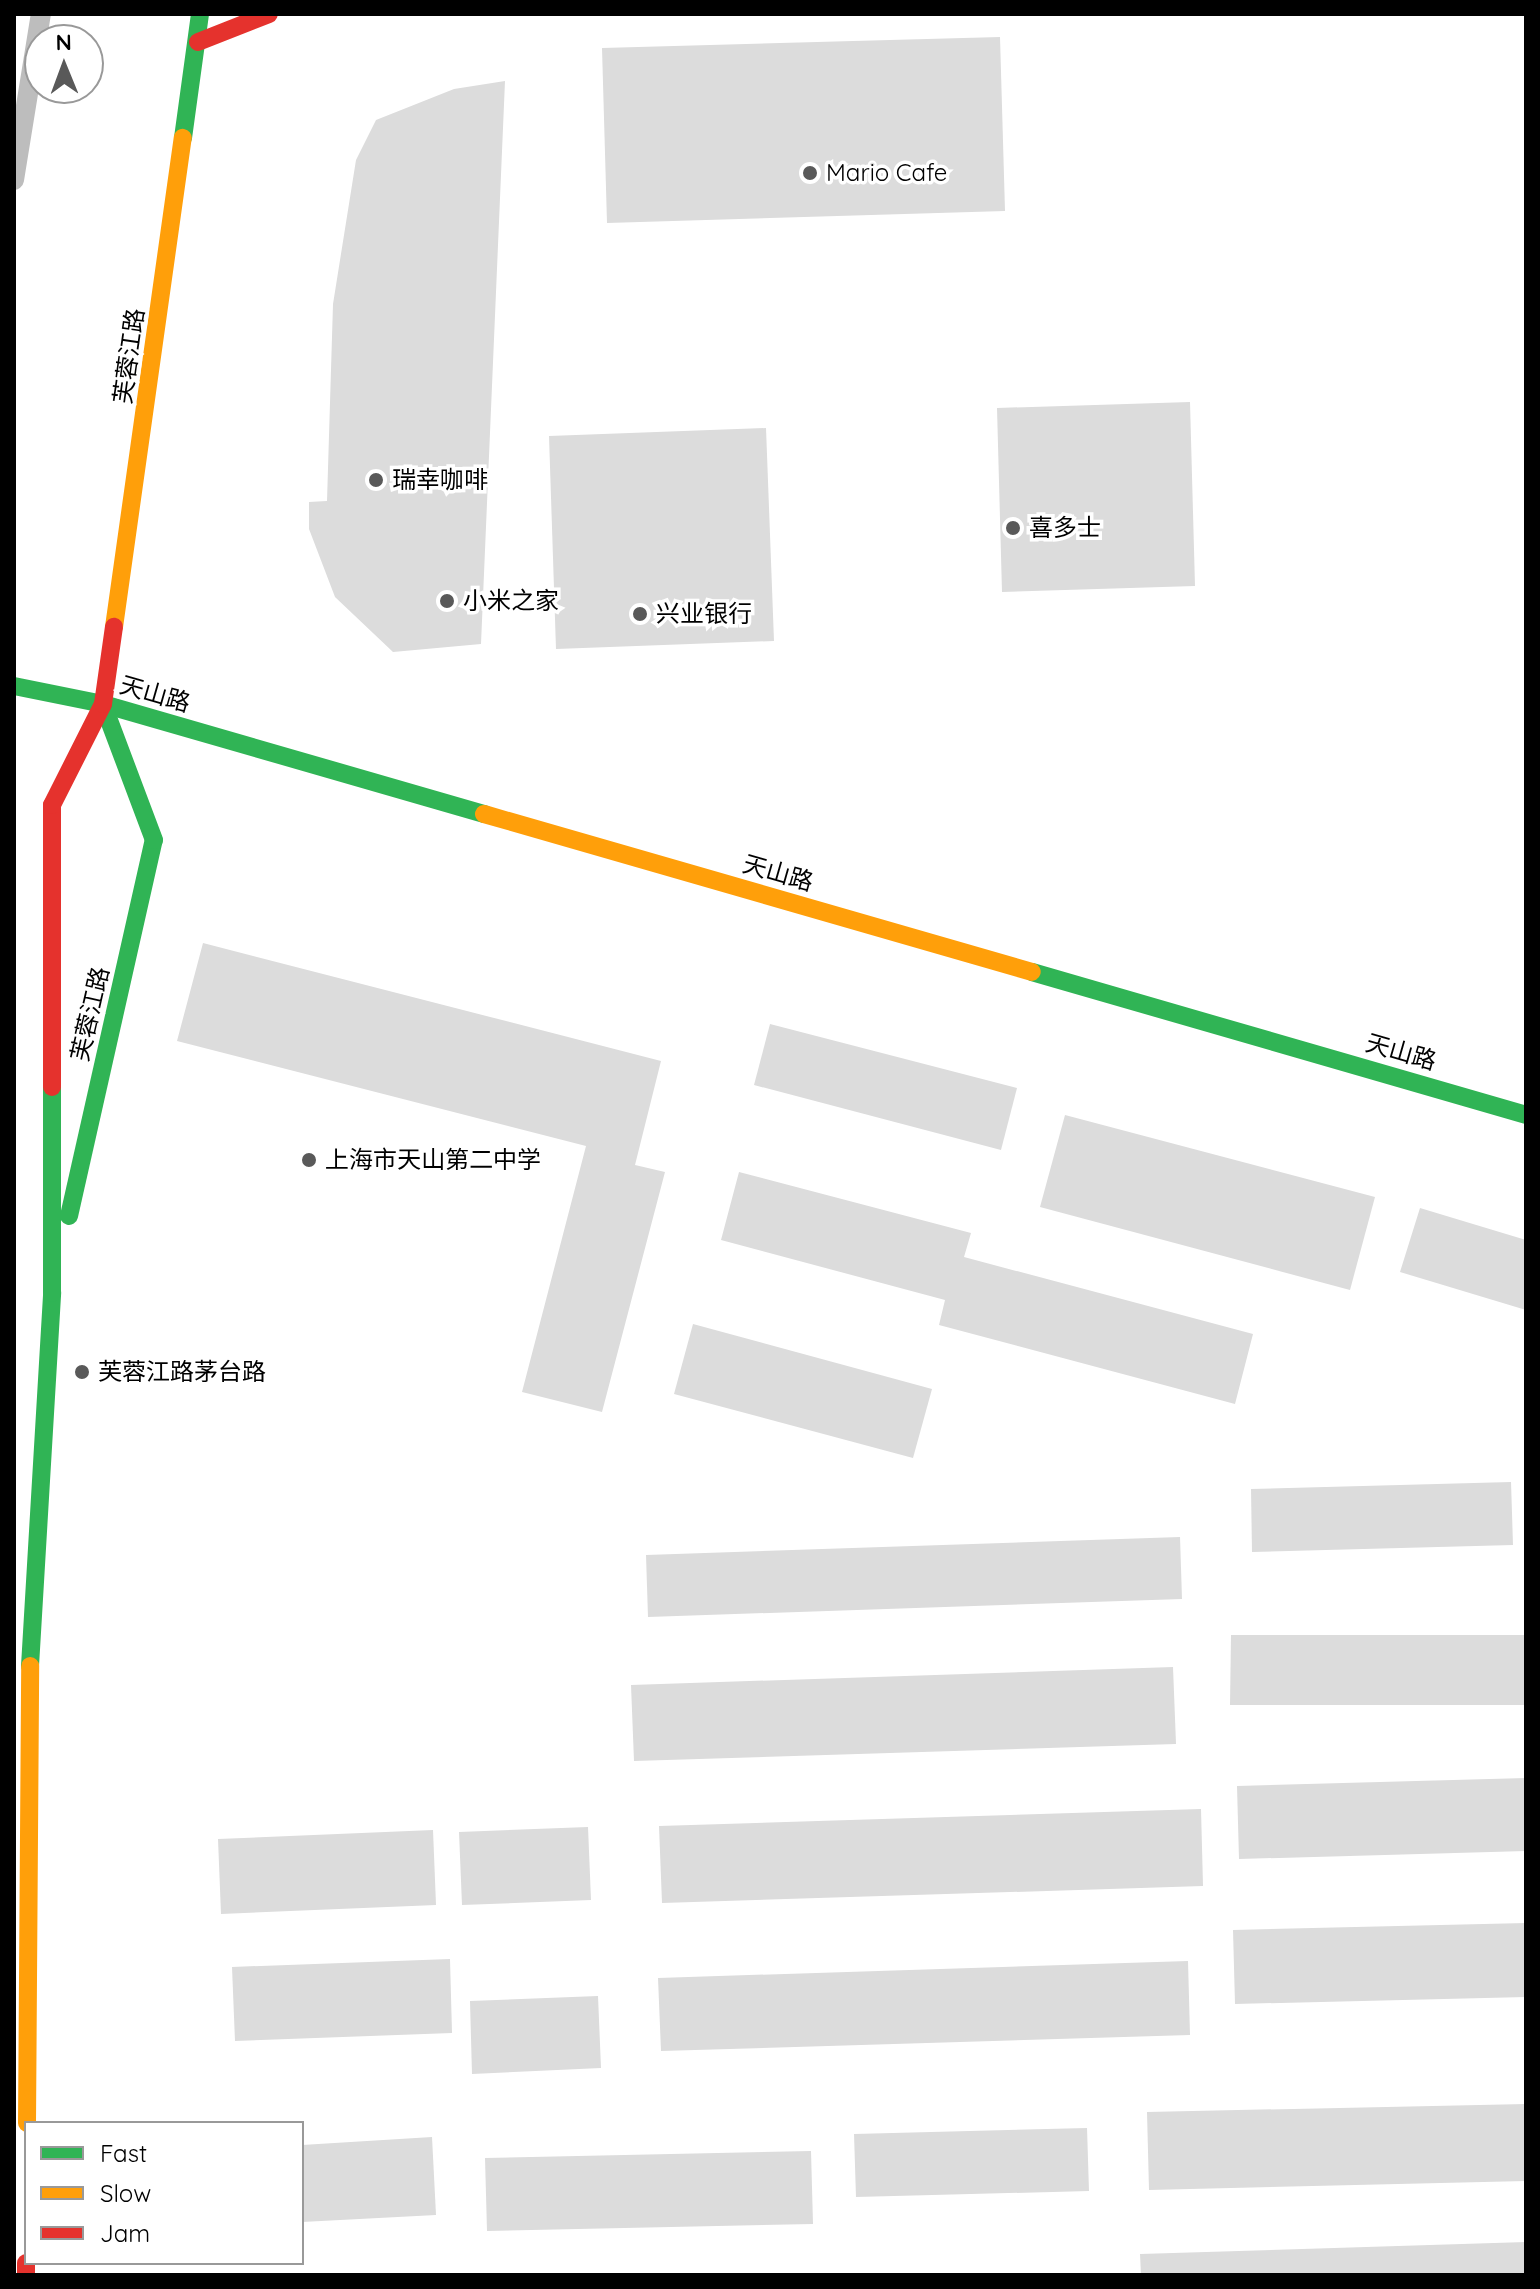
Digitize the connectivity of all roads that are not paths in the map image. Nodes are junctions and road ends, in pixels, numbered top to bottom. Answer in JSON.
{"nodes":[{"id":1,"x":41,"y":14,"type":"edge"},
{"id":2,"x":200,"y":14,"type":"edge"},
{"id":3,"x":269,"y":14,"type":"edge"},
{"id":4,"x":198,"y":42,"type":"junction"},
{"id":5,"x":14,"y":180,"type":"edge"},
{"id":6,"x":14,"y":686,"type":"edge"},
{"id":7,"x":103,"y":704,"type":"junction"},
{"id":8,"x":1526,"y":1115,"type":"edge"},
{"id":9,"x":52,"y":1293,"type":"junction"},
{"id":10,"x":20,"y":1714,"type":"edge"},
{"id":11,"x":27,"y":2121,"type":"edge"}],
"edges":[{"from":1,"to":5,"type":"lane"},
{"from":2,"to":4,"type":"street","name":"芙蓉江路"},
{"from":3,"to":4,"type":"street"},
{"from":4,"to":7,"type":"street","name":"芙蓉江路"},
{"from":6,"to":7,"type":"street","name":"天山路"},
{"from":7,"to":8,"type":"street","name":"天山路"},
{"from":7,"to":9,"type":"street","name":"芙蓉江路"},
{"from":7,"to":9,"type":"street","name":"芙蓉江路"},
{"from":9,"to":10,"type":"street","name":"芙蓉江路"},
{"from":10,"to":11,"type":"street","name":"芙蓉江路"}]}
